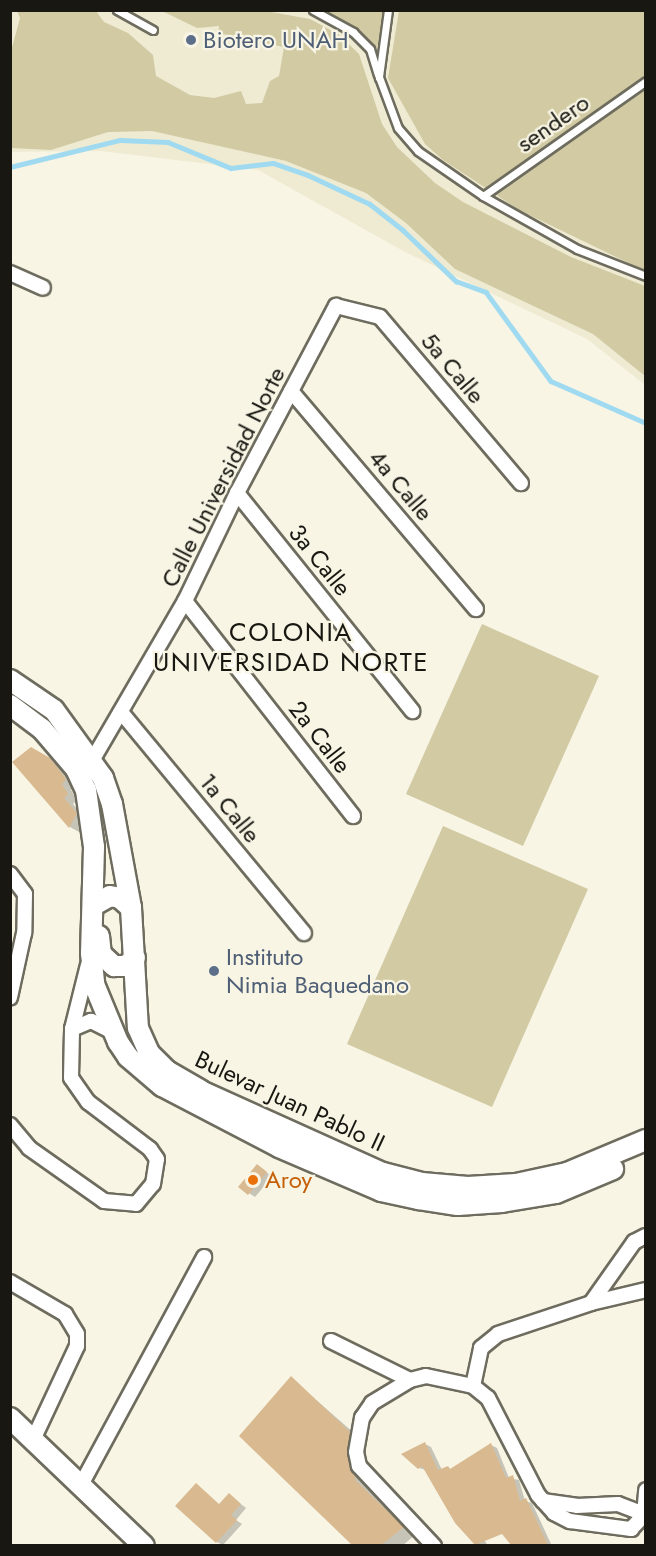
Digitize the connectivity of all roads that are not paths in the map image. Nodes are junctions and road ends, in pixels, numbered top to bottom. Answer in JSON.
{"nodes":[{"id":1,"x":117,"y":10,"type":"edge"},
{"id":2,"x":314,"y":10,"type":"edge"},
{"id":3,"x":388,"y":10,"type":"edge"},
{"id":4,"x":153,"y":30,"type":"dead end"},
{"id":5,"x":379,"y":77,"type":"junction"},
{"id":6,"x":645,"y":81,"type":"edge"},
{"id":7,"x":483,"y":196,"type":"junction"},
{"id":8,"x":10,"y":273,"type":"edge"},
{"id":9,"x":645,"y":276,"type":"edge"},
{"id":10,"x":43,"y":288,"type":"dead end"},
{"id":11,"x":336,"y":306,"type":"joint"},
{"id":12,"x":291,"y":391,"type":"junction"},
{"id":13,"x":521,"y":483,"type":"dead end"},
{"id":14,"x":237,"y":493,"type":"junction"},
{"id":15,"x":185,"y":601,"type":"junction"},
{"id":16,"x":477,"y":609,"type":"dead end"},
{"id":17,"x":10,"y":680,"type":"edge"},
{"id":18,"x":10,"y":705,"type":"edge"},
{"id":19,"x":412,"y":711,"type":"dead end"},
{"id":20,"x":121,"y":712,"type":"junction"},
{"id":21,"x":93,"y":759,"type":"junction"},
{"id":22,"x":354,"y":816,"type":"dead end"},
{"id":23,"x":10,"y":874,"type":"edge"},
{"id":24,"x":131,"y":908,"type":"junction"},
{"id":25,"x":94,"y":914,"type":"junction"},
{"id":26,"x":304,"y":933,"type":"dead end"},
{"id":27,"x":91,"y":953,"type":"junction"},
{"id":28,"x":135,"y":958,"type":"junction"},
{"id":29,"x":10,"y":997,"type":"edge"},
{"id":30,"x":72,"y":1029,"type":"junction"},
{"id":31,"x":113,"y":1032,"type":"junction"},
{"id":32,"x":10,"y":1125,"type":"edge"},
{"id":33,"x":645,"y":1140,"type":"edge"},
{"id":34,"x":645,"y":1154,"type":"edge"},
{"id":35,"x":645,"y":1236,"type":"edge"},
{"id":36,"x":204,"y":1257,"type":"dead end"},
{"id":37,"x":10,"y":1282,"type":"edge"},
{"id":38,"x":645,"y":1290,"type":"edge"},
{"id":39,"x":591,"y":1303,"type":"junction"},
{"id":40,"x":331,"y":1341,"type":"dead end"},
{"id":41,"x":410,"y":1380,"type":"junction"},
{"id":42,"x":473,"y":1386,"type":"junction"},
{"id":43,"x":10,"y":1418,"type":"edge"},
{"id":44,"x":34,"y":1438,"type":"junction"},
{"id":45,"x":82,"y":1483,"type":"junction"},
{"id":46,"x":645,"y":1490,"type":"edge"},
{"id":47,"x":543,"y":1501,"type":"junction"},
{"id":48,"x":645,"y":1515,"type":"edge"},
{"id":49,"x":144,"y":1545,"type":"edge"},
{"id":50,"x":434,"y":1545,"type":"edge"}],
"edges":[{"from":1,"to":4,"type":"lane"},
{"from":2,"to":5,"type":"lane"},
{"from":3,"to":5,"type":"lane"},
{"from":5,"to":7,"type":"lane"},
{"from":6,"to":7,"type":"lane","name":"sendero"},
{"from":7,"to":9,"type":"lane"},
{"from":8,"to":10,"type":"street"},
{"from":11,"to":12,"type":"street","name":"Calle Universidad Norte"},
{"from":11,"to":13,"type":"street","name":"5a Calle"},
{"from":12,"to":14,"type":"street","name":"Calle Universidad Norte"},
{"from":12,"to":16,"type":"street","name":"4a Calle"},
{"from":14,"to":15,"type":"street","name":"Calle Universidad Norte"},
{"from":14,"to":19,"type":"street","name":"3a Calle"},
{"from":15,"to":20,"type":"street","name":"Calle Universidad Norte"},
{"from":15,"to":22,"type":"street","name":"2a Calle"},
{"from":17,"to":21,"type":"main road","name":"Bulevar Juan Pablo II"},
{"from":18,"to":25,"type":"main road","name":"Bulevar Juan Pablo II"},
{"from":20,"to":21,"type":"street","name":"Calle Universidad Norte"},
{"from":20,"to":26,"type":"street","name":"1a Calle"},
{"from":21,"to":24,"type":"main road","name":"Bulevar Juan Pablo II"},
{"from":23,"to":29,"type":"street"},
{"from":24,"to":25,"type":"main road"},
{"from":24,"to":28,"type":"main road","name":"Bulevar Juan Pablo II"},
{"from":25,"to":27,"type":"main road","name":"Bulevar Juan Pablo II"},
{"from":25,"to":28,"type":"main road"},
{"from":27,"to":30,"type":"street"},
{"from":27,"to":31,"type":"main road","name":"Bulevar Juan Pablo II"},
{"from":28,"to":33,"type":"main road","name":"Bulevar Juan Pablo II"},
{"from":30,"to":31,"type":"street"},
{"from":30,"to":32,"type":"street"},
{"from":31,"to":34,"type":"main road","name":"Bulevar Juan Pablo II"},
{"from":35,"to":39,"type":"street"},
{"from":36,"to":45,"type":"street"},
{"from":37,"to":44,"type":"street"},
{"from":38,"to":39,"type":"street"},
{"from":39,"to":42,"type":"street"},
{"from":40,"to":41,"type":"street"},
{"from":41,"to":42,"type":"street"},
{"from":41,"to":50,"type":"street"},
{"from":42,"to":47,"type":"street"},
{"from":43,"to":44,"type":"main road"},
{"from":44,"to":45,"type":"main road"},
{"from":45,"to":49,"type":"main road"},
{"from":46,"to":48,"type":"street"},
{"from":47,"to":48,"type":"street"},
{"from":47,"to":48,"type":"street"}]}
